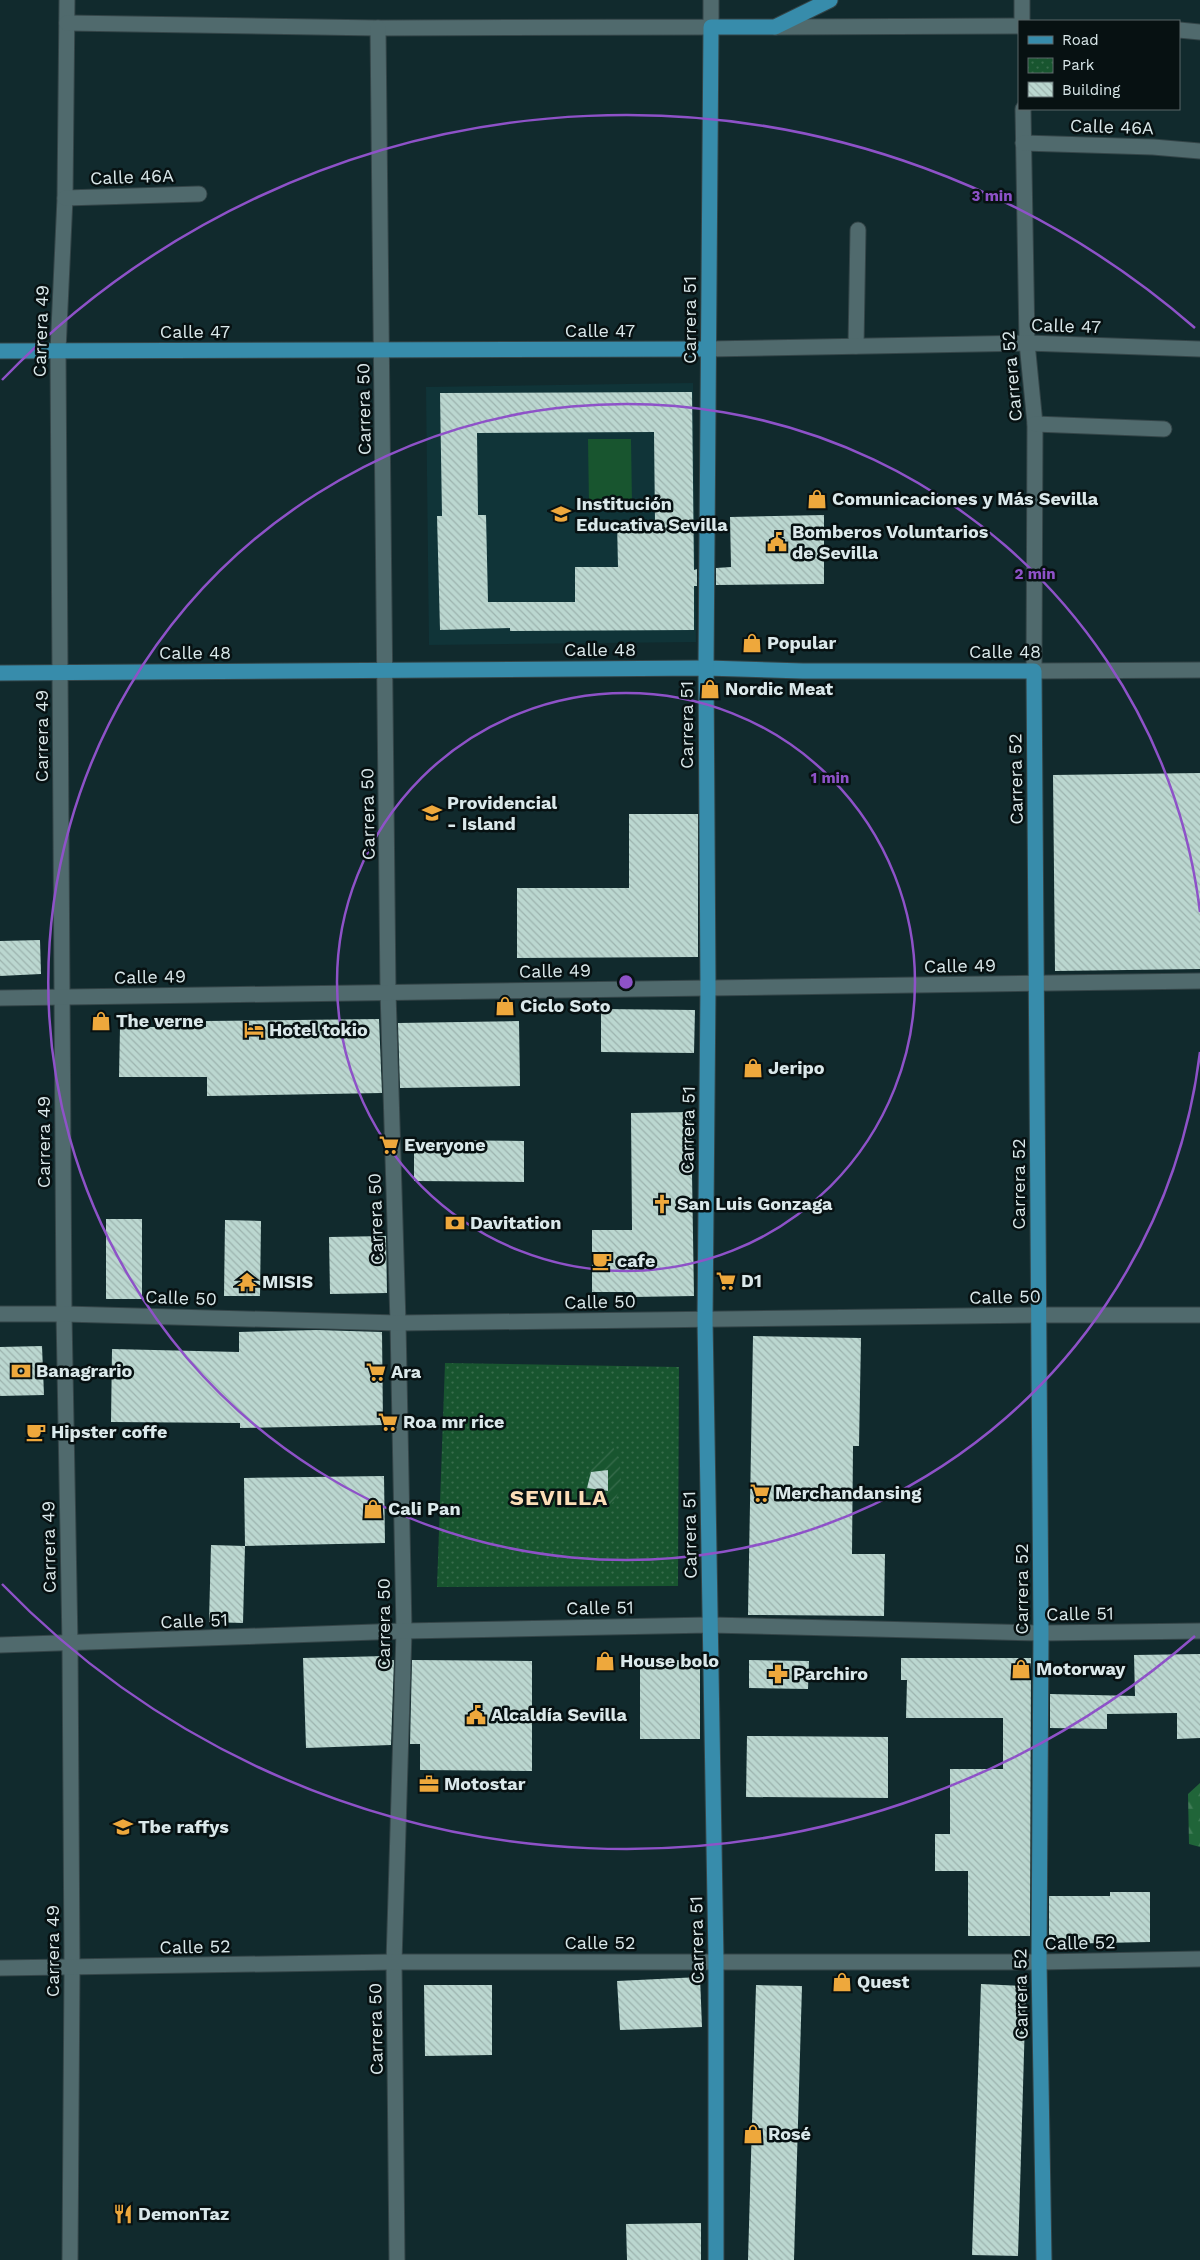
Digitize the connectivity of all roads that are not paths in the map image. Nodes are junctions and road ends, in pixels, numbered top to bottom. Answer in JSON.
{"nodes":[{"id":1,"x":67,"y":0,"type":"edge"},
{"id":2,"x":710,"y":0,"type":"edge"},
{"id":3,"x":830,"y":0,"type":"edge"},
{"id":4,"x":1022,"y":0,"type":"edge"},
{"id":5,"x":1022,"y":20,"type":"edge"},
{"id":6,"x":67,"y":23,"type":"junction"},
{"id":7,"x":1018,"y":26,"type":"edge"},
{"id":8,"x":711,"y":27,"type":"junction"},
{"id":9,"x":775,"y":27,"type":"junction"},
{"id":10,"x":378,"y":28,"type":"junction"},
{"id":11,"x":1180,"y":30,"type":"edge"},
{"id":12,"x":1200,"y":32,"type":"edge"},
{"id":13,"x":1022,"y":110,"type":"edge"},
{"id":14,"x":1023,"y":143,"type":"junction"},
{"id":15,"x":1200,"y":151,"type":"edge"},
{"id":16,"x":199,"y":194,"type":"dead end"},
{"id":17,"x":65,"y":198,"type":"junction"},
{"id":18,"x":858,"y":230,"type":"dead end"},
{"id":19,"x":1027,"y":343,"type":"junction"},
{"id":20,"x":856,"y":346,"type":"junction"},
{"id":21,"x":708,"y":349,"type":"junction"},
{"id":22,"x":1200,"y":349,"type":"edge"},
{"id":23,"x":382,"y":350,"type":"junction"},
{"id":24,"x":0,"y":351,"type":"edge"},
{"id":25,"x":58,"y":351,"type":"junction"},
{"id":26,"x":1035,"y":424,"type":"junction"},
{"id":27,"x":1164,"y":429,"type":"dead end"},
{"id":28,"x":706,"y":668,"type":"junction"},
{"id":29,"x":385,"y":670,"type":"junction"},
{"id":30,"x":1200,"y":670,"type":"edge"},
{"id":31,"x":1034,"y":671,"type":"junction"},
{"id":32,"x":61,"y":672,"type":"junction"},
{"id":33,"x":0,"y":673,"type":"edge"},
{"id":34,"x":1200,"y":981,"type":"edge"},
{"id":35,"x":1037,"y":983,"type":"junction"},
{"id":36,"x":708,"y":988,"type":"junction"},
{"id":37,"x":388,"y":992,"type":"junction"},
{"id":38,"x":62,"y":997,"type":"junction"},
{"id":39,"x":0,"y":998,"type":"edge"},
{"id":40,"x":0,"y":1314,"type":"edge"},
{"id":41,"x":64,"y":1314,"type":"junction"},
{"id":42,"x":1039,"y":1315,"type":"junction"},
{"id":43,"x":1200,"y":1315,"type":"edge"},
{"id":44,"x":705,"y":1320,"type":"junction"},
{"id":45,"x":398,"y":1323,"type":"junction"},
{"id":46,"x":710,"y":1625,"type":"junction"},
{"id":47,"x":404,"y":1631,"type":"junction"},
{"id":48,"x":1200,"y":1631,"type":"edge"},
{"id":49,"x":1041,"y":1633,"type":"junction"},
{"id":50,"x":70,"y":1644,"type":"junction"},
{"id":51,"x":0,"y":1645,"type":"edge"},
{"id":52,"x":1200,"y":1959,"type":"edge"},
{"id":53,"x":716,"y":1961,"type":"junction"},
{"id":54,"x":394,"y":1962,"type":"junction"},
{"id":55,"x":1039,"y":1962,"type":"junction"},
{"id":56,"x":0,"y":1968,"type":"edge"},
{"id":57,"x":72,"y":1969,"type":"junction"},
{"id":58,"x":70,"y":2260,"type":"edge"},
{"id":59,"x":397,"y":2260,"type":"edge"},
{"id":60,"x":716,"y":2260,"type":"edge"},
{"id":61,"x":1044,"y":2260,"type":"edge"}],
"edges":[{"from":1,"to":6,"type":"street","name":"Carrera 49"},
{"from":2,"to":8,"type":"street","name":"Carrera 51"},
{"from":3,"to":9,"type":"main road"},
{"from":4,"to":5,"type":"street"},
{"from":6,"to":10,"type":"street"},
{"from":6,"to":17,"type":"street","name":"Carrera 49"},
{"from":7,"to":9,"type":"street"},
{"from":8,"to":9,"type":"main road"},
{"from":8,"to":10,"type":"street"},
{"from":8,"to":21,"type":"main road","name":"Carrera 51"},
{"from":10,"to":23,"type":"street","name":"Carrera 50"},
{"from":11,"to":12,"type":"street"},
{"from":13,"to":14,"type":"street","name":"Carrera 52"},
{"from":14,"to":15,"type":"street","name":"Calle 46A"},
{"from":14,"to":19,"type":"street","name":"Carrera 52"},
{"from":16,"to":17,"type":"street","name":"Calle 46A"},
{"from":17,"to":25,"type":"street","name":"Carrera 49"},
{"from":18,"to":20,"type":"street"},
{"from":19,"to":20,"type":"street","name":"Calle 47"},
{"from":19,"to":22,"type":"street","name":"Calle 47"},
{"from":19,"to":26,"type":"street","name":"Carrera 52"},
{"from":20,"to":21,"type":"street","name":"Calle 47"},
{"from":21,"to":23,"type":"main road","name":"Calle 47"},
{"from":21,"to":28,"type":"main road","name":"Carrera 51"},
{"from":23,"to":25,"type":"main road","name":"Calle 47"},
{"from":23,"to":29,"type":"street","name":"Carrera 50"},
{"from":24,"to":25,"type":"main road","name":"Calle 47"},
{"from":25,"to":32,"type":"street","name":"Carrera 49"},
{"from":26,"to":27,"type":"street"},
{"from":26,"to":31,"type":"street","name":"Carrera 52"},
{"from":28,"to":29,"type":"main road","name":"Calle 48"},
{"from":28,"to":31,"type":"main road","name":"Calle 48"},
{"from":28,"to":36,"type":"main road","name":"Carrera 51"},
{"from":29,"to":32,"type":"main road","name":"Calle 48"},
{"from":29,"to":37,"type":"street","name":"Carrera 50"},
{"from":30,"to":31,"type":"street","name":"Calle 48"},
{"from":31,"to":35,"type":"main road","name":"Carrera 52"},
{"from":32,"to":33,"type":"main road","name":"Calle 48"},
{"from":32,"to":38,"type":"street","name":"Carrera 49"},
{"from":34,"to":35,"type":"street","name":"Calle 49"},
{"from":35,"to":36,"type":"street","name":"Calle 49"},
{"from":35,"to":42,"type":"main road","name":"Carrera 52"},
{"from":36,"to":37,"type":"street","name":"Calle 49"},
{"from":36,"to":44,"type":"main road","name":"Carrera 51"},
{"from":37,"to":38,"type":"street","name":"Calle 49"},
{"from":37,"to":45,"type":"street","name":"Carrera 50"},
{"from":38,"to":39,"type":"street","name":"Calle 49"},
{"from":38,"to":41,"type":"street","name":"Carrera 49"},
{"from":40,"to":41,"type":"street","name":"Calle 50"},
{"from":41,"to":45,"type":"street","name":"Calle 50"},
{"from":41,"to":50,"type":"street","name":"Carrera 49"},
{"from":42,"to":43,"type":"street","name":"Calle 50"},
{"from":42,"to":44,"type":"street","name":"Calle 50"},
{"from":42,"to":49,"type":"main road","name":"Carrera 52"},
{"from":44,"to":45,"type":"street","name":"Calle 50"},
{"from":44,"to":46,"type":"main road","name":"Carrera 51"},
{"from":45,"to":47,"type":"street","name":"Carrera 50"},
{"from":46,"to":47,"type":"street","name":"Calle 51"},
{"from":46,"to":49,"type":"street","name":"Calle 51"},
{"from":46,"to":53,"type":"main road","name":"Carrera 51"},
{"from":47,"to":50,"type":"street","name":"Calle 51"},
{"from":47,"to":54,"type":"street","name":"Carrera 50"},
{"from":48,"to":49,"type":"street","name":"Calle 51"},
{"from":49,"to":55,"type":"main road","name":"Carrera 52"},
{"from":50,"to":51,"type":"street","name":"Calle 51"},
{"from":50,"to":57,"type":"street","name":"Carrera 49"},
{"from":52,"to":55,"type":"street","name":"Calle 52"},
{"from":53,"to":54,"type":"street","name":"Calle 52"},
{"from":53,"to":55,"type":"street","name":"Calle 52"},
{"from":53,"to":60,"type":"main road","name":"Carrera 51"},
{"from":54,"to":57,"type":"street","name":"Calle 52"},
{"from":54,"to":59,"type":"street","name":"Carrera 50"},
{"from":55,"to":61,"type":"main road","name":"Carrera 52"},
{"from":56,"to":57,"type":"street","name":"Calle 52"},
{"from":57,"to":58,"type":"street","name":"Carrera 49"}]}
